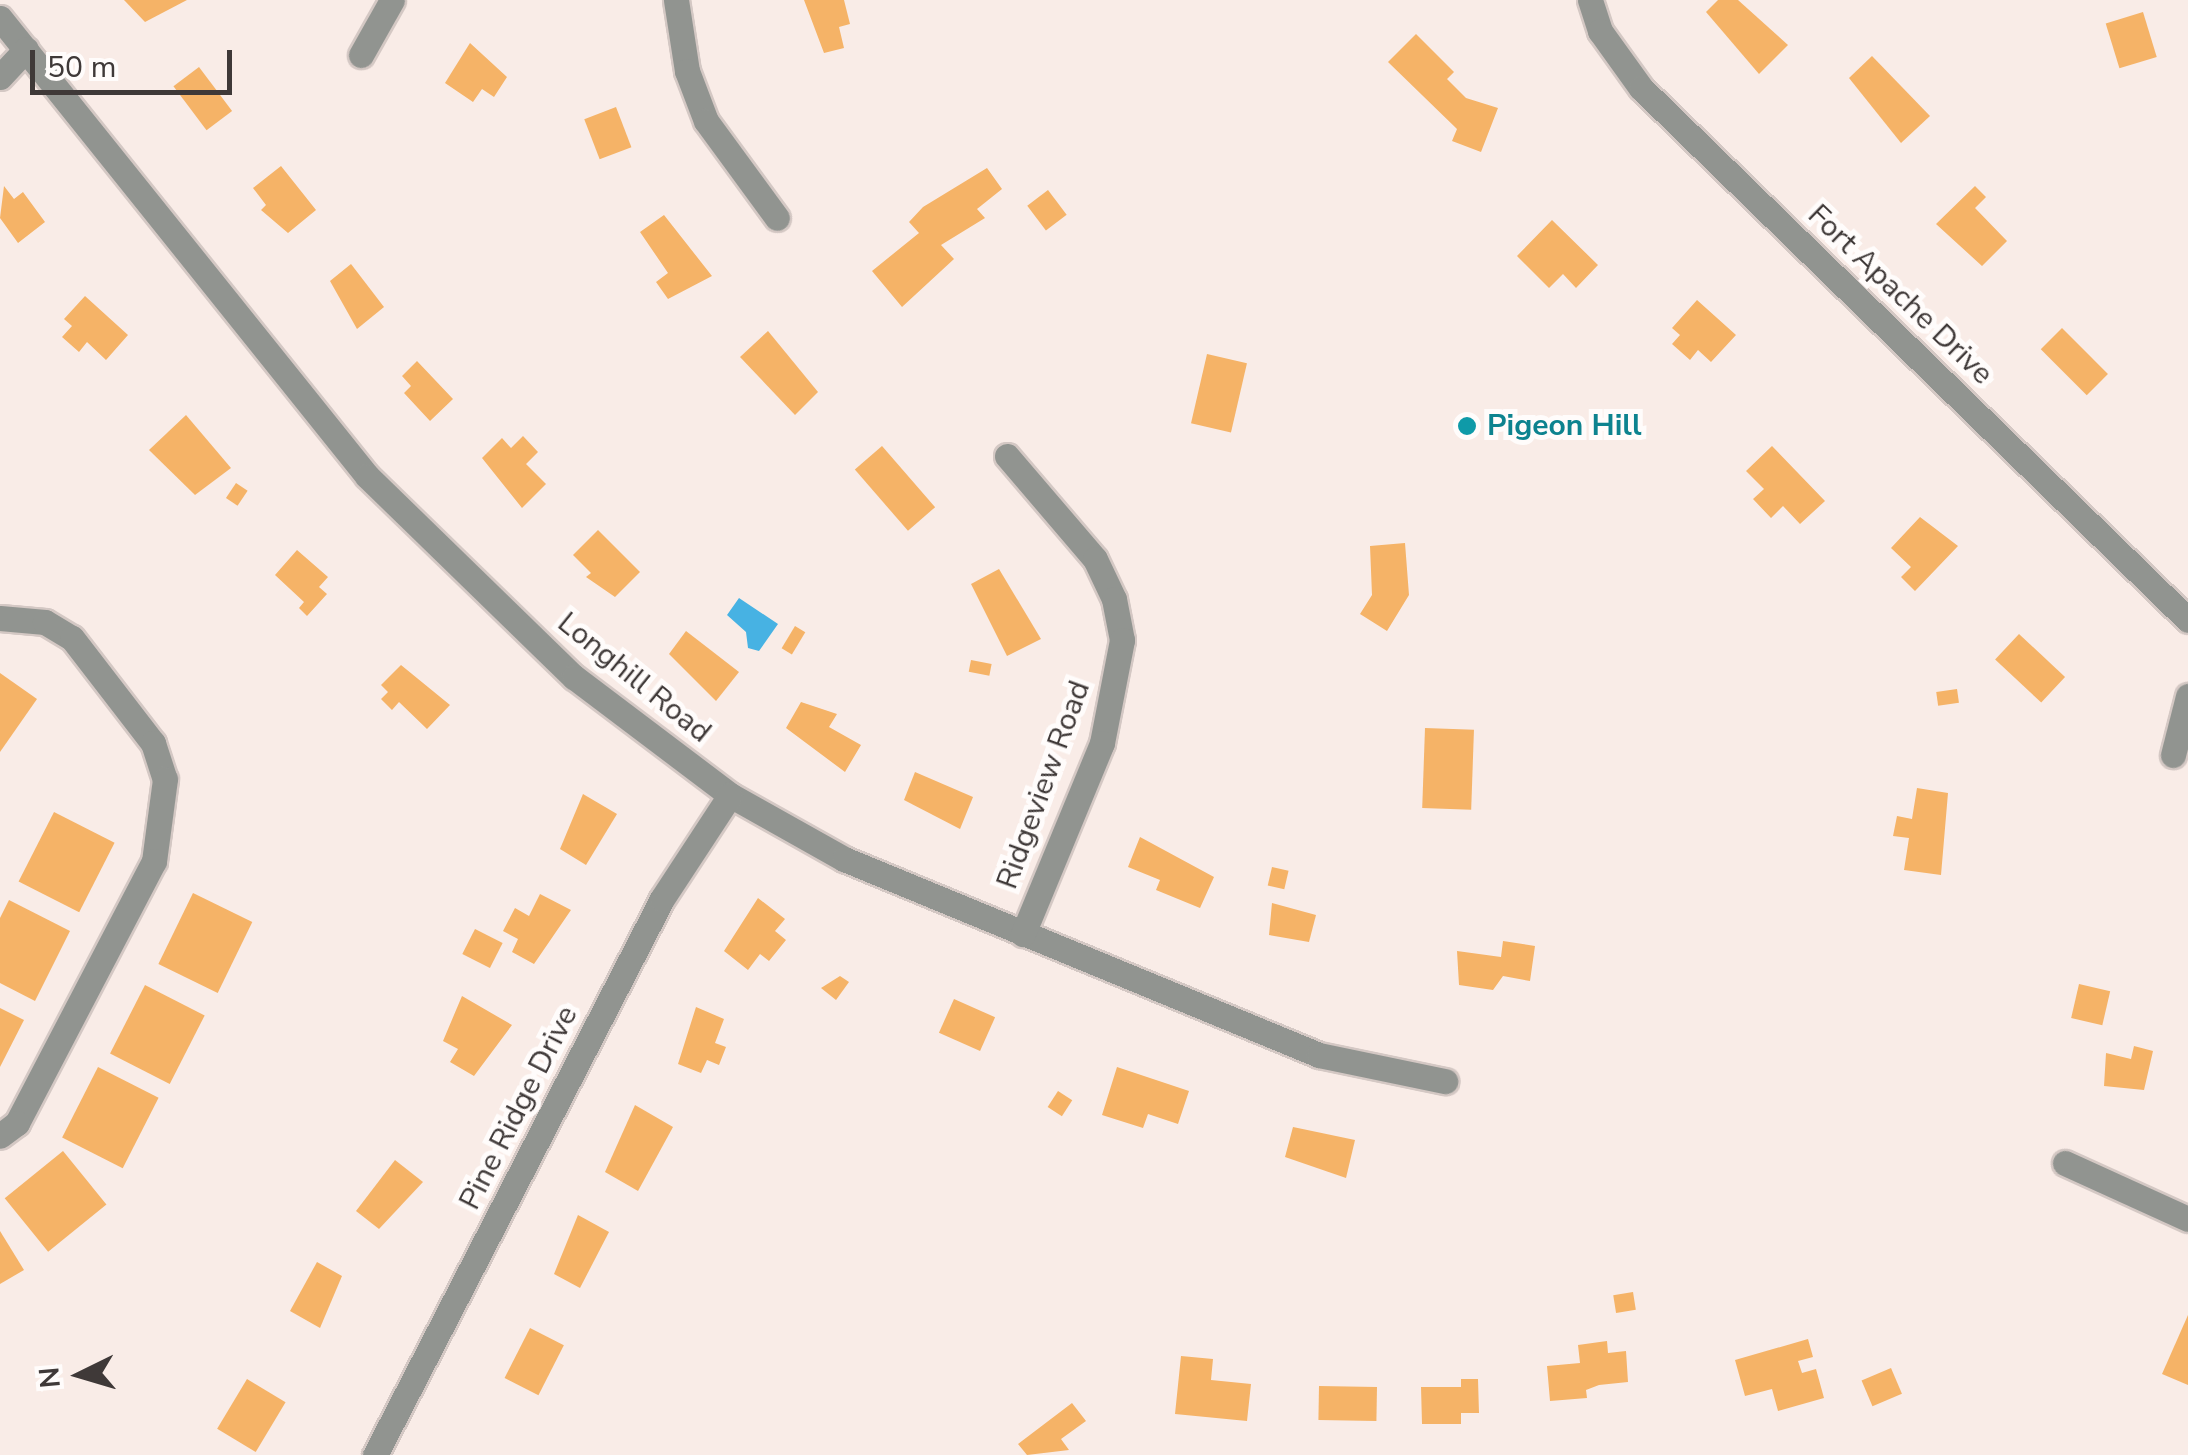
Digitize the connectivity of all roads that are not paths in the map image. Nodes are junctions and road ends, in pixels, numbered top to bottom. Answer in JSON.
{"nodes":[{"id":1,"x":392,"y":0,"type":"edge"},
{"id":2,"x":676,"y":0,"type":"edge"},
{"id":3,"x":1590,"y":0,"type":"edge"},
{"id":4,"x":0,"y":18,"type":"edge"},
{"id":5,"x":26,"y":48,"type":"junction"},
{"id":6,"x":362,"y":55,"type":"dead end"},
{"id":7,"x":0,"y":77,"type":"edge"},
{"id":8,"x":777,"y":218,"type":"dead end"},
{"id":9,"x":1007,"y":456,"type":"dead end"},
{"id":10,"x":0,"y":618,"type":"edge"},
{"id":11,"x":2188,"y":620,"type":"edge"},
{"id":12,"x":2188,"y":696,"type":"edge"},
{"id":13,"x":2173,"y":755,"type":"dead end"},
{"id":14,"x":730,"y":795,"type":"junction"},
{"id":15,"x":1023,"y":934,"type":"junction"},
{"id":16,"x":1446,"y":1082,"type":"dead end"},
{"id":17,"x":0,"y":1136,"type":"edge"},
{"id":18,"x":2066,"y":1163,"type":"dead end"},
{"id":19,"x":2188,"y":1219,"type":"edge"},
{"id":20,"x":375,"y":1455,"type":"edge"}],
"edges":[{"from":1,"to":6,"type":"street"},
{"from":2,"to":8,"type":"street"},
{"from":3,"to":11,"type":"street","name":"Fort Apache Drive"},
{"from":4,"to":5,"type":"street","name":"Longhill Road"},
{"from":5,"to":7,"type":"street"},
{"from":5,"to":14,"type":"street","name":"Longhill Road"},
{"from":9,"to":15,"type":"street","name":"Ridgeview Road"},
{"from":10,"to":17,"type":"street"},
{"from":12,"to":13,"type":"street"},
{"from":14,"to":15,"type":"street","name":"Longhill Road"},
{"from":14,"to":20,"type":"street","name":"Pine Ridge Drive"},
{"from":15,"to":16,"type":"street","name":"Longhill Road"},
{"from":18,"to":19,"type":"street"}]}
